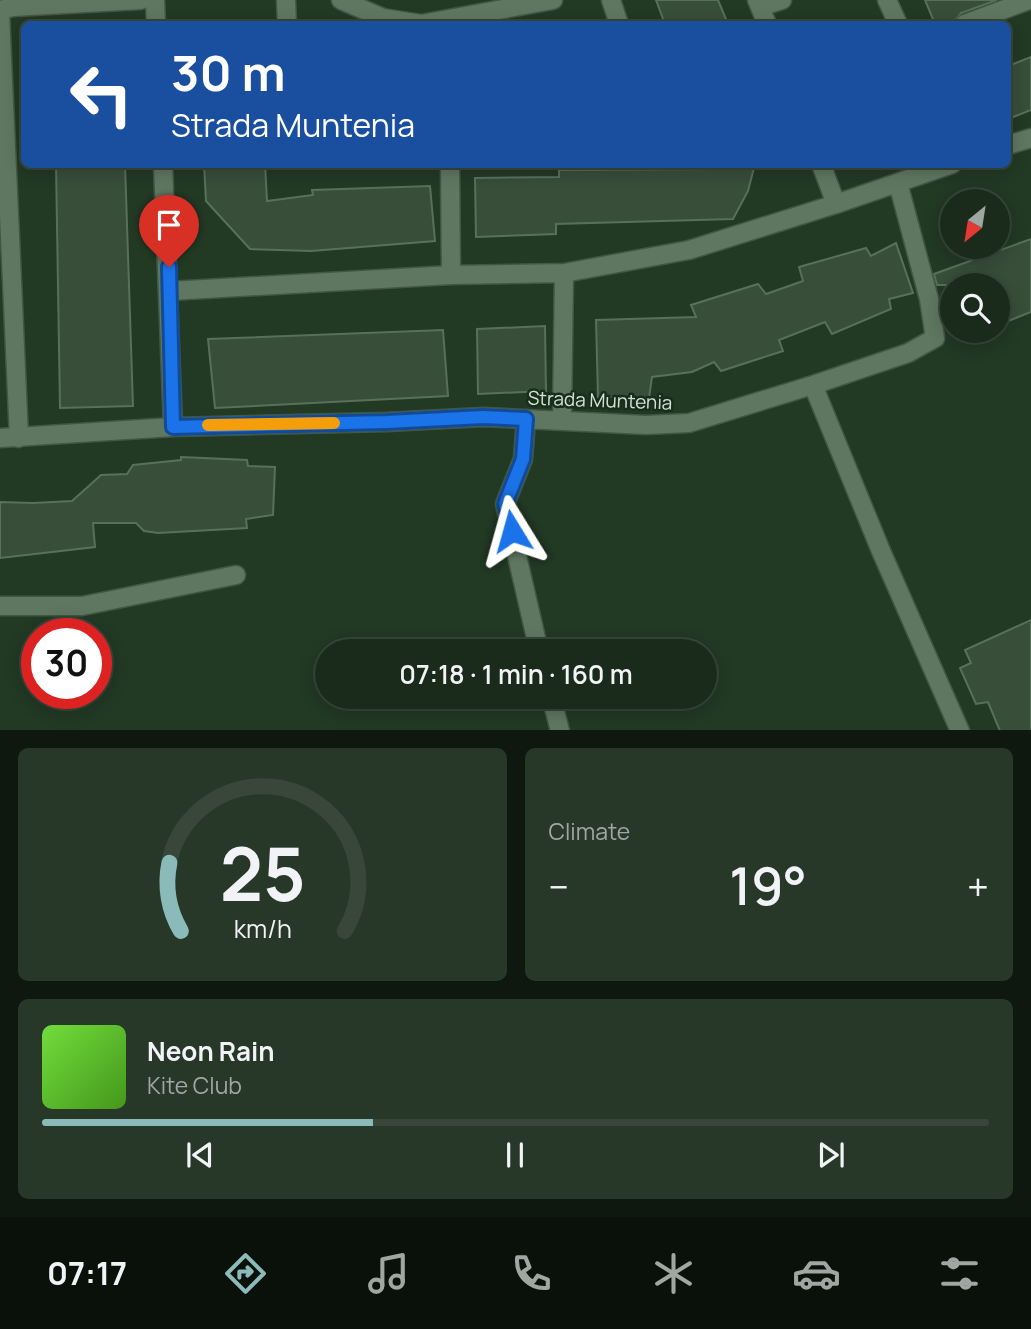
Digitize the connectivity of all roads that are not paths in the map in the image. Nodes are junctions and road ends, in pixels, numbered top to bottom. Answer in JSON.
{"nodes":[{"id":1,"x":141,"y":0,"type":"edge"},
{"id":2,"x":155,"y":0,"type":"edge"},
{"id":3,"x":286,"y":0,"type":"edge"},
{"id":4,"x":341,"y":0,"type":"edge"},
{"id":5,"x":553,"y":0,"type":"edge"},
{"id":6,"x":611,"y":0,"type":"edge"},
{"id":7,"x":782,"y":0,"type":"edge"},
{"id":8,"x":887,"y":0,"type":"edge"},
{"id":9,"x":1029,"y":0,"type":"edge"},
{"id":10,"x":759,"y":4,"type":"edge"},
{"id":11,"x":1009,"y":4,"type":"edge"},
{"id":12,"x":0,"y":11,"type":"edge"},
{"id":13,"x":156,"y":21,"type":"edge"},
{"id":14,"x":287,"y":21,"type":"edge"},
{"id":15,"x":402,"y":21,"type":"edge"},
{"id":16,"x":438,"y":21,"type":"edge"},
{"id":17,"x":618,"y":21,"type":"edge"},
{"id":18,"x":766,"y":21,"type":"edge"},
{"id":19,"x":897,"y":21,"type":"edge"},
{"id":20,"x":972,"y":21,"type":"edge"},
{"id":21,"x":1031,"y":138,"type":"edge"},
{"id":22,"x":1011,"y":144,"type":"edge"},
{"id":23,"x":163,"y":168,"type":"edge"},
{"id":24,"x":450,"y":168,"type":"edge"},
{"id":25,"x":822,"y":168,"type":"edge"},
{"id":26,"x":941,"y":168,"type":"edge"},
{"id":27,"x":898,"y":183,"type":"junction"},
{"id":28,"x":836,"y":204,"type":"junction"},
{"id":29,"x":564,"y":273,"type":"junction"},
{"id":30,"x":451,"y":275,"type":"junction"},
{"id":31,"x":170,"y":291,"type":"junction"},
{"id":32,"x":813,"y":386,"type":"junction"},
{"id":33,"x":526,"y":419,"type":"junction"},
{"id":34,"x":562,"y":421,"type":"junction"},
{"id":35,"x":173,"y":427,"type":"junction"},
{"id":36,"x":19,"y":438,"type":"junction"},
{"id":37,"x":0,"y":439,"type":"edge"},
{"id":38,"x":236,"y":575,"type":"dead end"},
{"id":39,"x":0,"y":606,"type":"edge"},
{"id":40,"x":536,"y":639,"type":"edge"},
{"id":41,"x":554,"y":709,"type":"edge"},
{"id":42,"x":560,"y":730,"type":"edge"},
{"id":43,"x":960,"y":730,"type":"edge"}],
"edges":[{"from":1,"to":12,"type":"street"},
{"from":2,"to":13,"type":"street"},
{"from":3,"to":14,"type":"street"},
{"from":4,"to":15,"type":"street"},
{"from":5,"to":16,"type":"street"},
{"from":6,"to":17,"type":"street"},
{"from":7,"to":10,"type":"street"},
{"from":8,"to":19,"type":"street"},
{"from":9,"to":11,"type":"street"},
{"from":10,"to":18,"type":"street"},
{"from":11,"to":20,"type":"street"},
{"from":12,"to":36,"type":"street"},
{"from":21,"to":22,"type":"street"},
{"from":23,"to":31,"type":"street"},
{"from":24,"to":30,"type":"street"},
{"from":25,"to":28,"type":"street"},
{"from":26,"to":27,"type":"street"},
{"from":27,"to":28,"type":"street"},
{"from":27,"to":32,"type":"street","name":"Strada Muntenia"},
{"from":28,"to":29,"type":"street"},
{"from":29,"to":30,"type":"street"},
{"from":29,"to":34,"type":"street"},
{"from":30,"to":31,"type":"street"},
{"from":31,"to":35,"type":"street"},
{"from":32,"to":34,"type":"street","name":"Strada Muntenia"},
{"from":32,"to":43,"type":"street"},
{"from":33,"to":34,"type":"street","name":"Strada Muntenia"},
{"from":33,"to":35,"type":"street","name":"Strada Muntenia"},
{"from":33,"to":40,"type":"street"},
{"from":35,"to":36,"type":"street","name":"Strada Muntenia"},
{"from":36,"to":37,"type":"street","name":"Strada Muntenia"},
{"from":38,"to":39,"type":"street"},
{"from":41,"to":42,"type":"street"}]}
